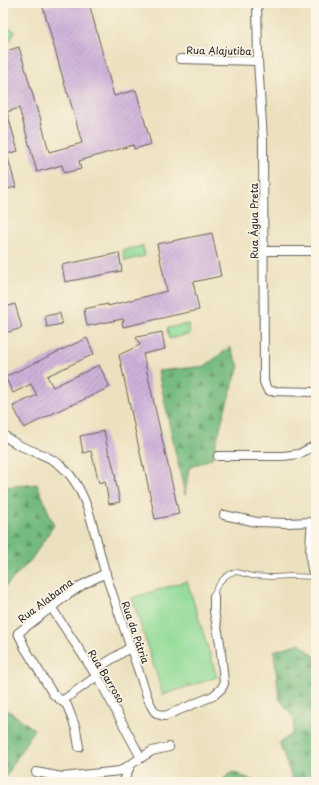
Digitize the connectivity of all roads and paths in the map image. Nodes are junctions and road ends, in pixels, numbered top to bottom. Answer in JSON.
{"nodes":[{"id":1,"x":257,"y":3,"type":"edge"},
{"id":2,"x":180,"y":59,"type":"dead end"},
{"id":3,"x":258,"y":61,"type":"junction"},
{"id":4,"x":264,"y":251,"type":"junction"},
{"id":5,"x":316,"y":251,"type":"edge"},
{"id":6,"x":316,"y":392,"type":"edge"},
{"id":7,"x":3,"y":434,"type":"edge"},
{"id":8,"x":316,"y":446,"type":"edge"},
{"id":9,"x":218,"y":456,"type":"dead end"},
{"id":10,"x":224,"y":515,"type":"dead end"},
{"id":11,"x":314,"y":521,"type":"edge"},
{"id":12,"x":106,"y":573,"type":"junction"},
{"id":13,"x":315,"y":580,"type":"edge"},
{"id":14,"x":214,"y":596,"type":"joint"},
{"id":15,"x":51,"y":607,"type":"junction"},
{"id":16,"x":131,"y":646,"type":"junction"},
{"id":17,"x":95,"y":674,"type":"junction"},
{"id":18,"x":62,"y":701,"type":"junction"},
{"id":19,"x":79,"y":747,"type":"dead end"},
{"id":20,"x":169,"y":747,"type":"dead end"},
{"id":21,"x":141,"y":758,"type":"junction"},
{"id":22,"x":132,"y":763,"type":"junction"},
{"id":23,"x":36,"y":772,"type":"dead end"},
{"id":24,"x":62,"y":779,"type":"edge"},
{"id":25,"x":124,"y":782,"type":"edge"}],
"edges":[{"from":1,"to":3,"type":"street","name":"Rua Água Preta"},
{"from":2,"to":3,"type":"street","name":"Rua Alajutiba"},
{"from":3,"to":4,"type":"street","name":"Rua Água Preta"},
{"from":4,"to":5,"type":"street"},
{"from":4,"to":6,"type":"street","name":"Rua Água Preta"},
{"from":7,"to":12,"type":"street","name":"Rua da Pátria"},
{"from":8,"to":9,"type":"street"},
{"from":10,"to":11,"type":"street"},
{"from":11,"to":13,"type":"street"},
{"from":12,"to":15,"type":"street","name":"Rua Alabama"},
{"from":12,"to":16,"type":"street","name":"Rua da Pátria"},
{"from":13,"to":14,"type":"lane"},
{"from":14,"to":16,"type":"street","name":"Rua da Pátria"},
{"from":15,"to":17,"type":"street","name":"Rua Barroso"},
{"from":15,"to":18,"type":"street","name":"Rua Alabama"},
{"from":16,"to":17,"type":"street"},
{"from":17,"to":18,"type":"street"},
{"from":17,"to":21,"type":"street","name":"Rua Barroso"},
{"from":18,"to":19,"type":"street"},
{"from":20,"to":21,"type":"street"},
{"from":21,"to":22,"type":"street"},
{"from":22,"to":24,"type":"street"},
{"from":22,"to":25,"type":"street"},
{"from":23,"to":24,"type":"street"}]}
